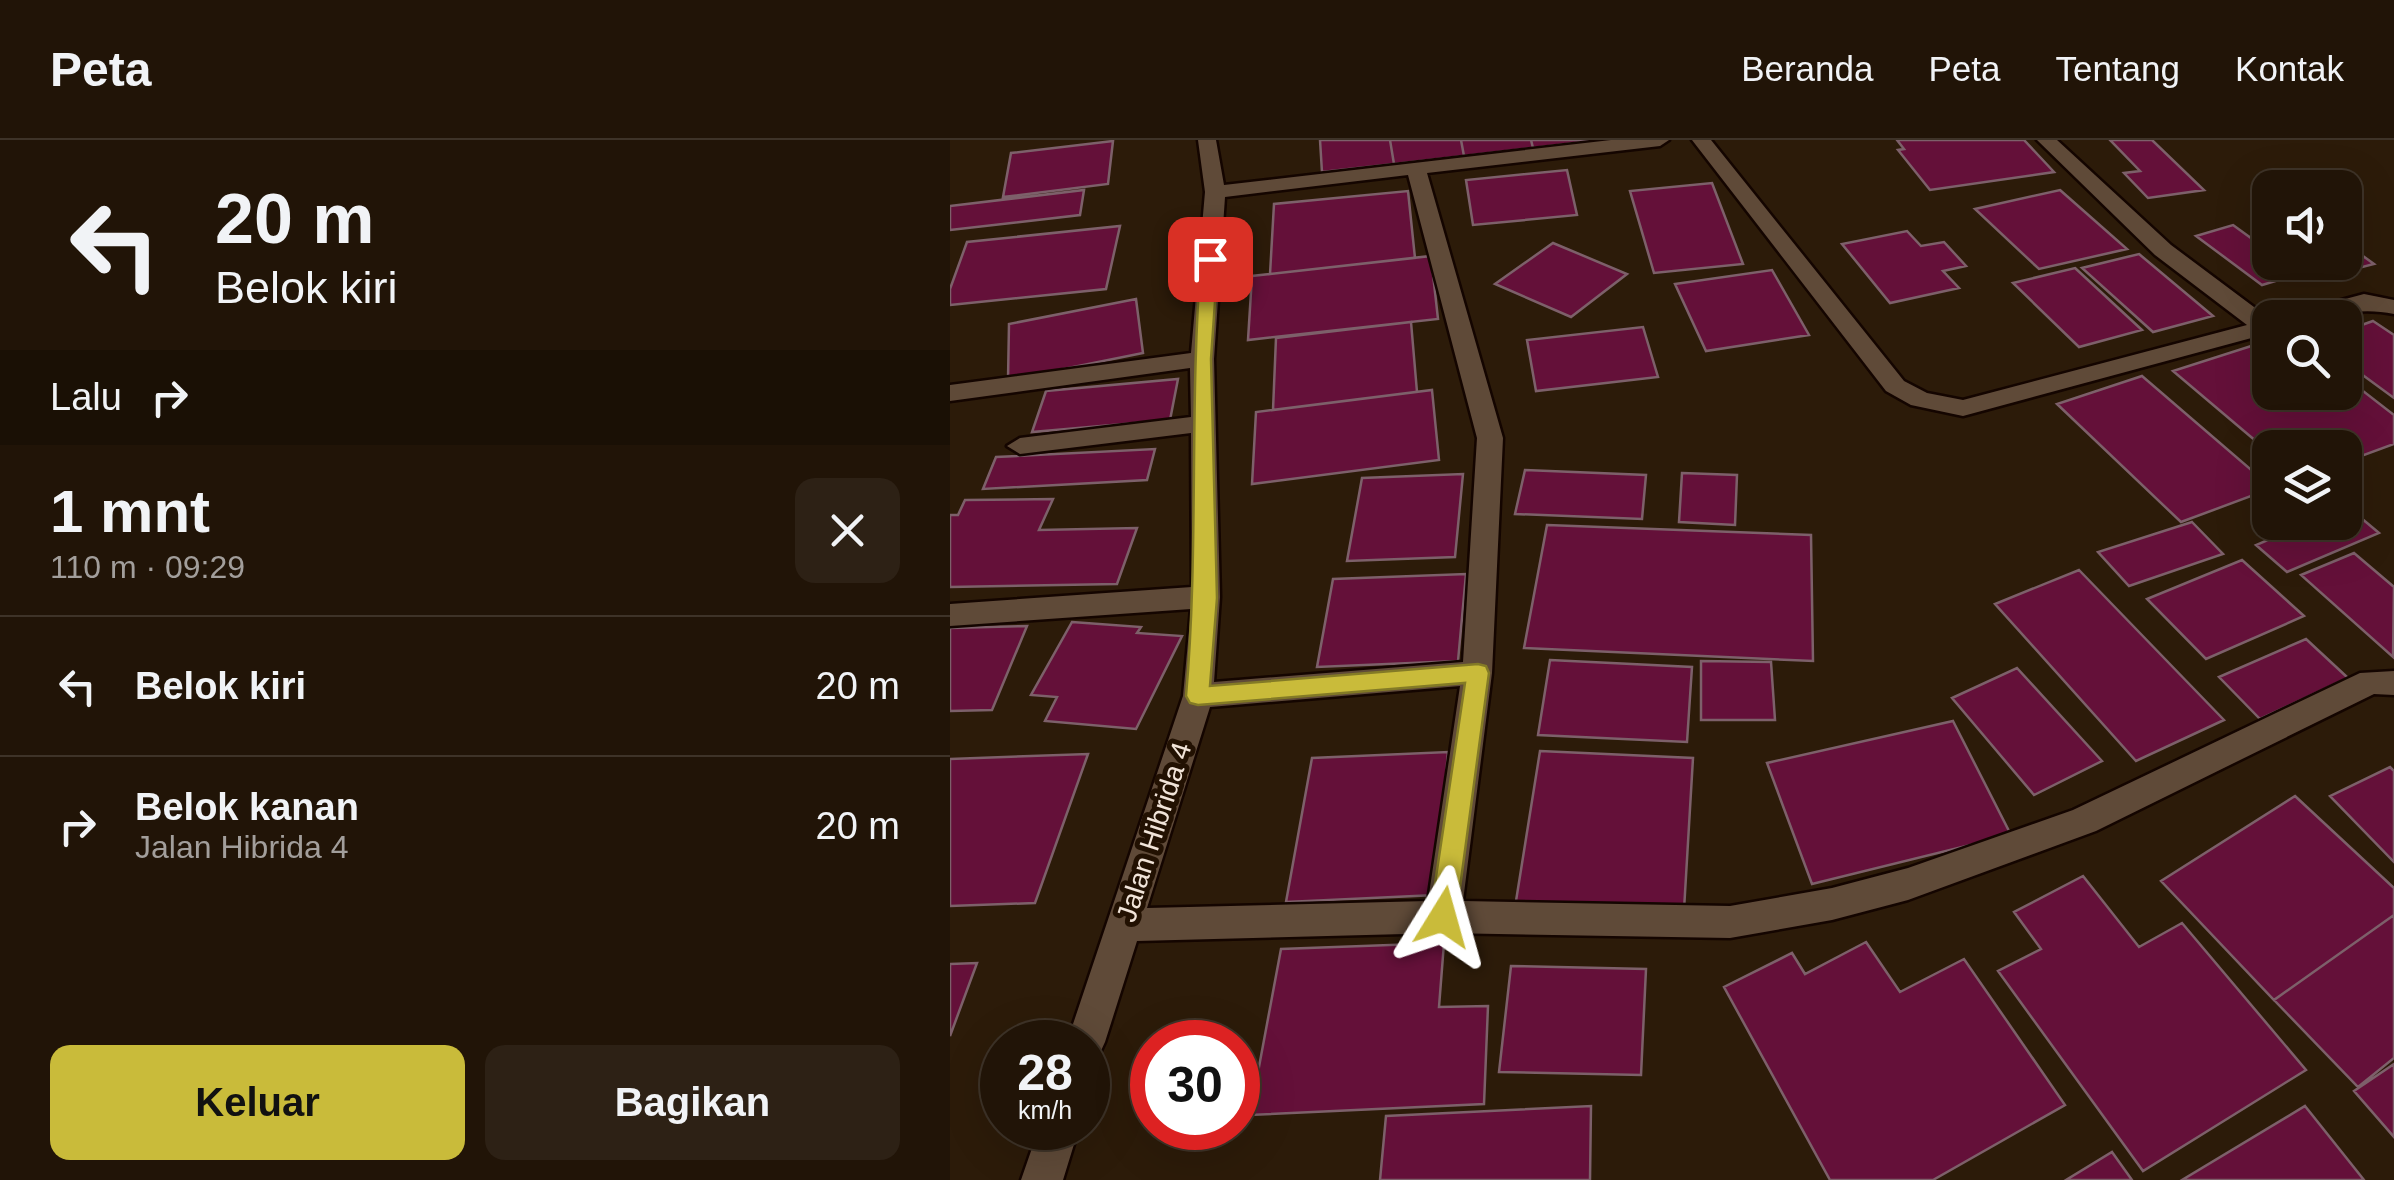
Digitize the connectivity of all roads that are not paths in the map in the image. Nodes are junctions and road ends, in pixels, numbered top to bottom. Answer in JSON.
{"nodes":[{"id":1,"x":1207,"y":140,"type":"edge"},
{"id":2,"x":1660,"y":140,"type":"edge"},
{"id":3,"x":1701,"y":140,"type":"edge"},
{"id":4,"x":2046,"y":140,"type":"edge"},
{"id":5,"x":1417,"y":171,"type":"junction"},
{"id":6,"x":1215,"y":192,"type":"junction"},
{"id":7,"x":2362,"y":302,"type":"edge"},
{"id":8,"x":2394,"y":306,"type":"edge"},
{"id":9,"x":2252,"y":315,"type":"edge"},
{"id":10,"x":2252,"y":331,"type":"edge"},
{"id":11,"x":1202,"y":359,"type":"junction"},
{"id":12,"x":950,"y":393,"type":"edge"},
{"id":13,"x":1202,"y":424,"type":"junction"},
{"id":14,"x":1020,"y":446,"type":"dead end"},
{"id":15,"x":1206,"y":598,"type":"junction"},
{"id":16,"x":950,"y":615,"type":"edge"},
{"id":17,"x":1478,"y":673,"type":"junction"},
{"id":18,"x":2394,"y":683,"type":"edge"},
{"id":19,"x":1198,"y":696,"type":"junction"},
{"id":20,"x":1443,"y":917,"type":"junction"},
{"id":21,"x":1124,"y":925,"type":"junction"},
{"id":22,"x":1093,"y":1020,"type":"edge"},
{"id":23,"x":1052,"y":1150,"type":"edge"},
{"id":24,"x":1042,"y":1180,"type":"edge"}],
"edges":[{"from":1,"to":6,"type":"street","name":"Jalan Hibrida 4"},
{"from":2,"to":5,"type":"street"},
{"from":3,"to":10,"type":"street"},
{"from":4,"to":9,"type":"street"},
{"from":5,"to":6,"type":"street"},
{"from":5,"to":17,"type":"street"},
{"from":6,"to":11,"type":"street","name":"Jalan Hibrida 4"},
{"from":7,"to":8,"type":"street"},
{"from":11,"to":12,"type":"street"},
{"from":11,"to":13,"type":"street","name":"Jalan Hibrida 4"},
{"from":13,"to":14,"type":"street"},
{"from":13,"to":15,"type":"street","name":"Jalan Hibrida 4"},
{"from":15,"to":16,"type":"street"},
{"from":15,"to":19,"type":"street","name":"Jalan Hibrida 4"},
{"from":17,"to":19,"type":"street"},
{"from":17,"to":20,"type":"street"},
{"from":18,"to":20,"type":"street"},
{"from":19,"to":21,"type":"street","name":"Jalan Hibrida 4"},
{"from":20,"to":21,"type":"street"},
{"from":21,"to":22,"type":"street","name":"Jalan Hibrida 4"},
{"from":23,"to":24,"type":"street"}]}
